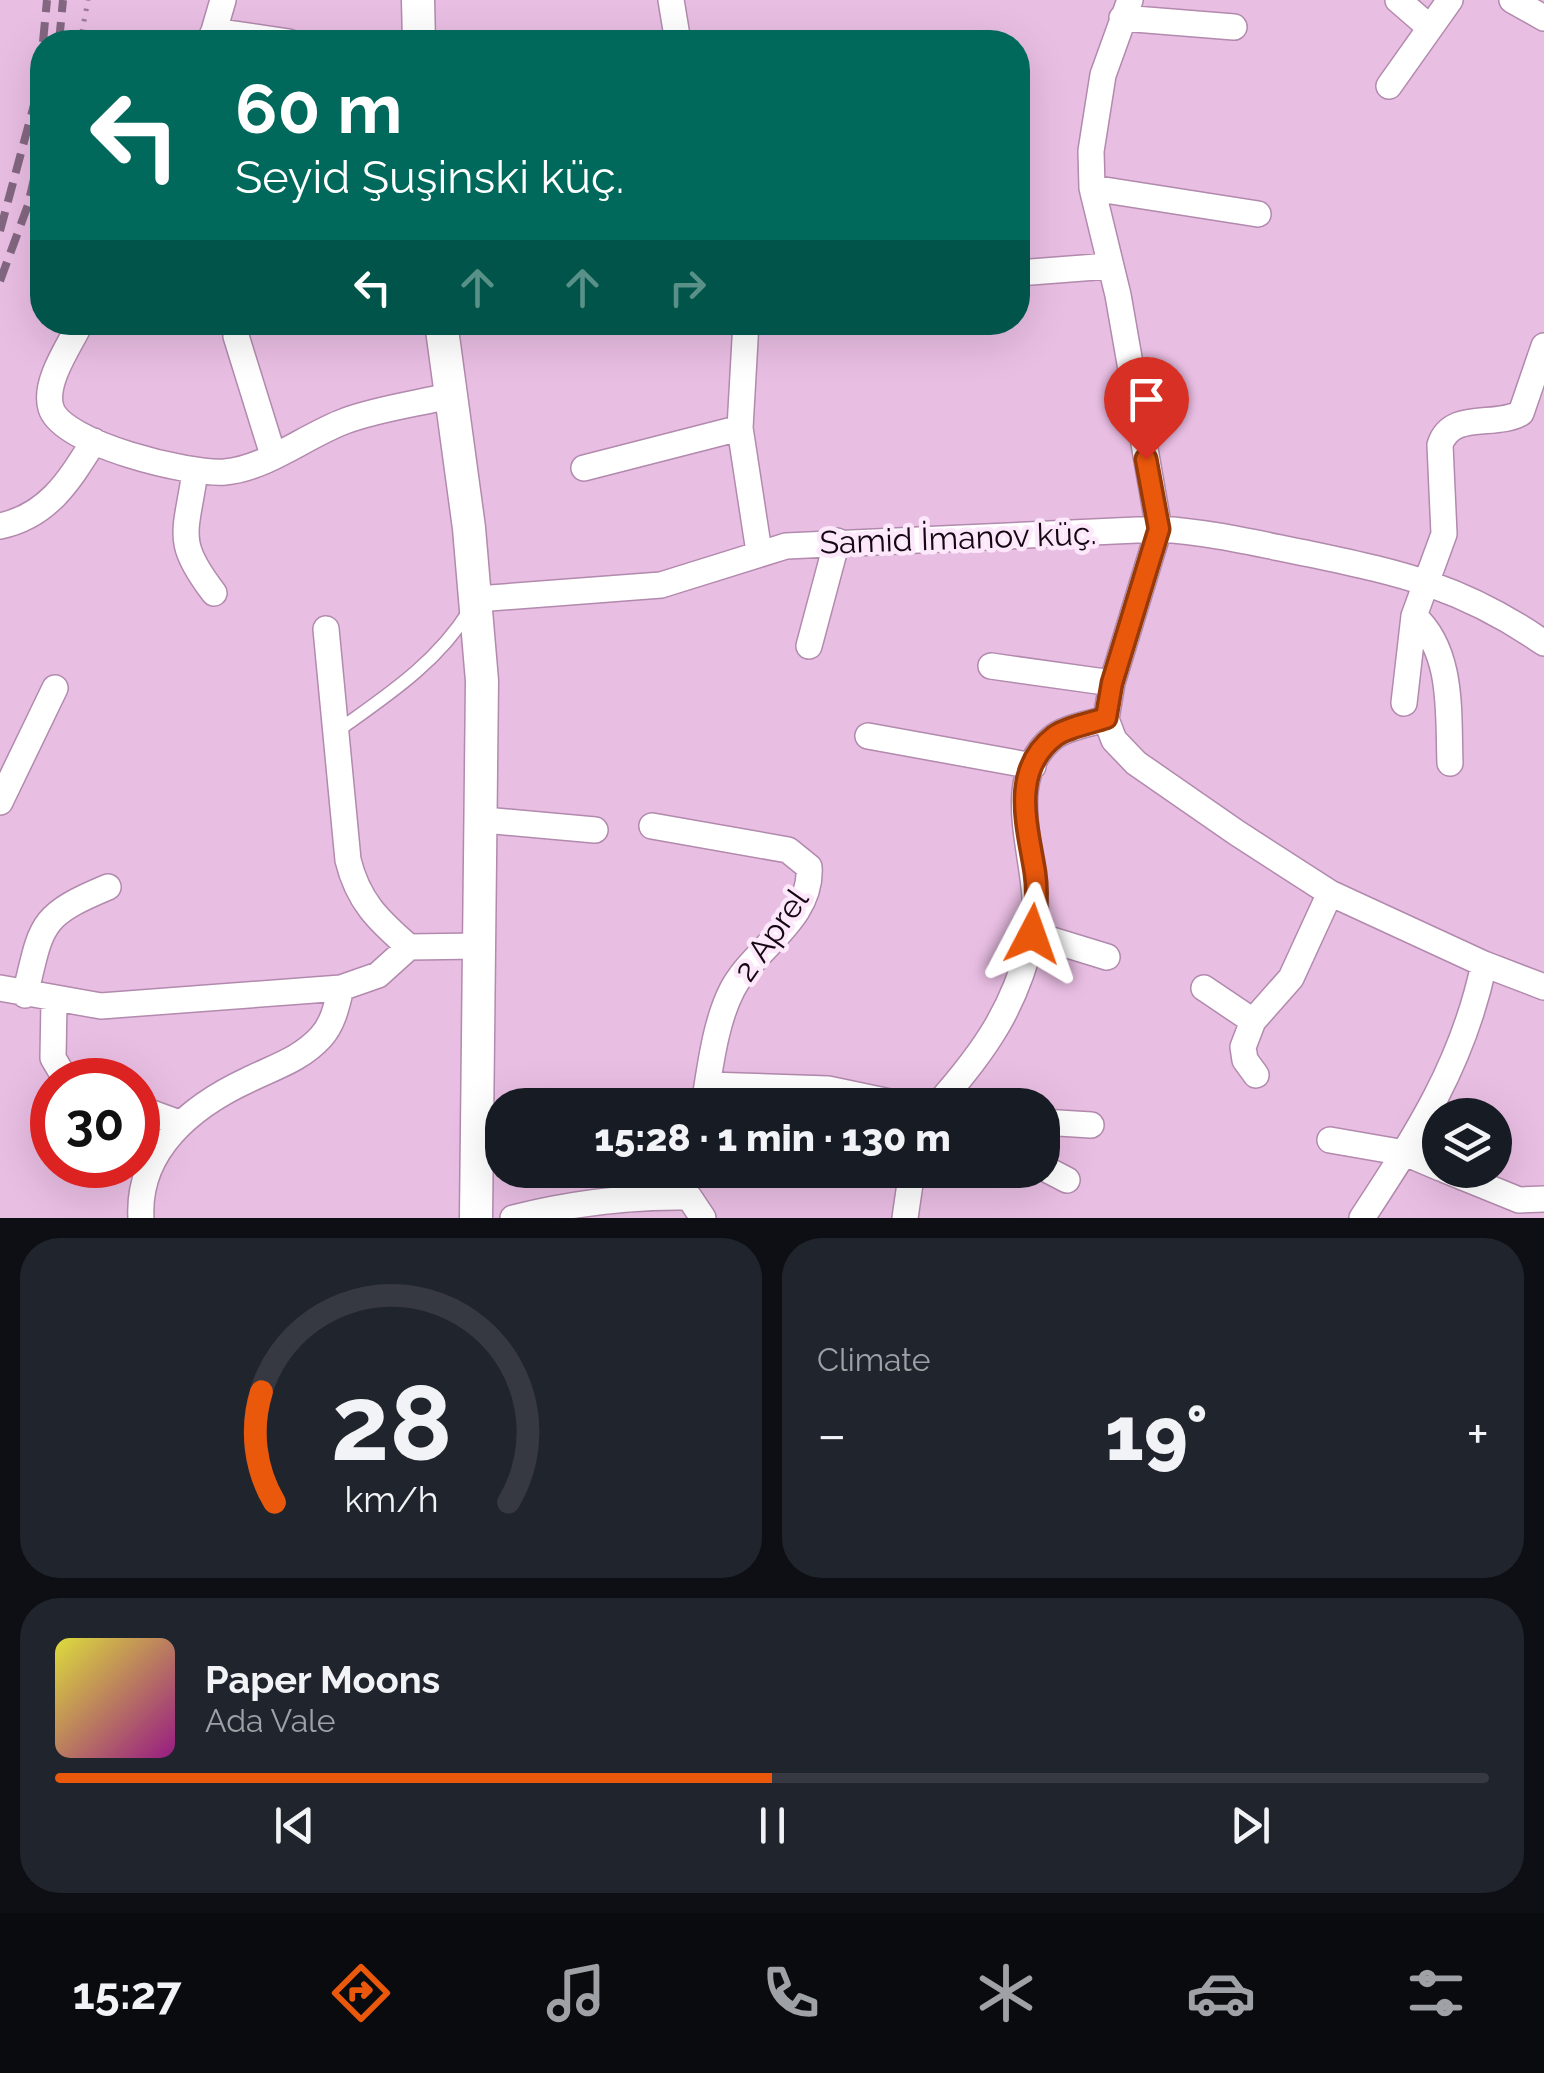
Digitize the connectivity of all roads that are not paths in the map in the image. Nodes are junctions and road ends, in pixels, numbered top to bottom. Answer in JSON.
{"nodes":[{"id":1,"x":223,"y":0,"type":"edge"},
{"id":2,"x":418,"y":0,"type":"edge"},
{"id":3,"x":670,"y":0,"type":"edge"},
{"id":4,"x":1398,"y":0,"type":"edge"},
{"id":5,"x":1450,"y":0,"type":"edge"},
{"id":6,"x":1512,"y":0,"type":"edge"},
{"id":7,"x":1126,"y":9,"type":"edge"},
{"id":8,"x":1544,"y":18,"type":"edge"},
{"id":9,"x":1428,"y":26,"type":"junction"},
{"id":10,"x":1234,"y":27,"type":"dead end"},
{"id":11,"x":213,"y":30,"type":"edge"},
{"id":12,"x":419,"y":30,"type":"edge"},
{"id":13,"x":676,"y":30,"type":"edge"},
{"id":14,"x":1389,"y":86,"type":"dead end"},
{"id":15,"x":1092,"y":188,"type":"junction"},
{"id":16,"x":1258,"y":214,"type":"dead end"},
{"id":17,"x":1108,"y":266,"type":"junction"},
{"id":18,"x":1030,"y":272,"type":"edge"},
{"id":19,"x":75,"y":335,"type":"edge"},
{"id":20,"x":442,"y":335,"type":"edge"},
{"id":21,"x":745,"y":335,"type":"edge"},
{"id":22,"x":236,"y":336,"type":"dead end"},
{"id":23,"x":1544,"y":346,"type":"edge"},
{"id":24,"x":449,"y":396,"type":"junction"},
{"id":25,"x":740,"y":428,"type":"junction"},
{"id":26,"x":94,"y":442,"type":"junction"},
{"id":27,"x":273,"y":456,"type":"junction"},
{"id":28,"x":584,"y":468,"type":"dead end"},
{"id":29,"x":195,"y":472,"type":"junction"},
{"id":30,"x":0,"y":526,"type":"edge"},
{"id":31,"x":1159,"y":529,"type":"junction"},
{"id":32,"x":837,"y":542,"type":"junction"},
{"id":33,"x":759,"y":552,"type":"junction"},
{"id":34,"x":1426,"y":581,"type":"junction"},
{"id":35,"x":214,"y":593,"type":"dead end"},
{"id":36,"x":477,"y":598,"type":"junction"},
{"id":37,"x":1414,"y":616,"type":"junction"},
{"id":38,"x":326,"y":629,"type":"dead end"},
{"id":39,"x":1544,"y":642,"type":"edge"},
{"id":40,"x":809,"y":646,"type":"dead end"},
{"id":41,"x":991,"y":666,"type":"dead end"},
{"id":42,"x":1112,"y":683,"type":"junction"},
{"id":43,"x":55,"y":688,"type":"dead end"},
{"id":44,"x":1404,"y":703,"type":"dead end"},
{"id":45,"x":1106,"y":718,"type":"junction"},
{"id":46,"x":336,"y":732,"type":"junction"},
{"id":47,"x":868,"y":736,"type":"dead end"},
{"id":48,"x":1450,"y":763,"type":"dead end"},
{"id":49,"x":1033,"y":766,"type":"junction"},
{"id":50,"x":0,"y":802,"type":"edge"},
{"id":51,"x":484,"y":820,"type":"junction"},
{"id":52,"x":652,"y":826,"type":"dead end"},
{"id":53,"x":594,"y":830,"type":"dead end"},
{"id":54,"x":108,"y":887,"type":"dead end"},
{"id":55,"x":1330,"y":893,"type":"junction"},
{"id":56,"x":1032,"y":934,"type":"junction"},
{"id":57,"x":479,"y":946,"type":"junction"},
{"id":58,"x":409,"y":947,"type":"junction"},
{"id":59,"x":1107,"y":957,"type":"dead end"},
{"id":60,"x":1484,"y":964,"type":"junction"},
{"id":61,"x":1544,"y":987,"type":"edge"},
{"id":62,"x":341,"y":988,"type":"junction"},
{"id":63,"x":1204,"y":988,"type":"dead end"},
{"id":64,"x":12,"y":992,"type":"edge"},
{"id":65,"x":54,"y":1001,"type":"junction"},
{"id":66,"x":1253,"y":1021,"type":"junction"},
{"id":67,"x":53,"y":1058,"type":"edge"},
{"id":68,"x":1256,"y":1075,"type":"dead end"},
{"id":69,"x":708,"y":1088,"type":"edge"},
{"id":70,"x":951,"y":1088,"type":"edge"},
{"id":71,"x":160,"y":1116,"type":"edge"},
{"id":72,"x":179,"y":1123,"type":"junction"},
{"id":73,"x":1060,"y":1123,"type":"edge"},
{"id":74,"x":1090,"y":1125,"type":"dead end"},
{"id":75,"x":1330,"y":1140,"type":"dead end"},
{"id":76,"x":1404,"y":1153,"type":"junction"},
{"id":77,"x":1422,"y":1161,"type":"edge"},
{"id":78,"x":1060,"y":1176,"type":"edge"},
{"id":79,"x":1067,"y":1180,"type":"dead end"},
{"id":80,"x":909,"y":1188,"type":"edge"},
{"id":81,"x":1489,"y":1188,"type":"edge"},
{"id":82,"x":1544,"y":1199,"type":"edge"},
{"id":83,"x":696,"y":1207,"type":"edge"},
{"id":84,"x":141,"y":1218,"type":"edge"},
{"id":85,"x":476,"y":1218,"type":"edge"},
{"id":86,"x":513,"y":1218,"type":"edge"},
{"id":87,"x":905,"y":1218,"type":"edge"},
{"id":88,"x":1362,"y":1218,"type":"edge"}],
"edges":[{"from":1,"to":11,"type":"street"},
{"from":2,"to":12,"type":"street"},
{"from":3,"to":13,"type":"street"},
{"from":4,"to":9,"type":"street"},
{"from":5,"to":9,"type":"street"},
{"from":6,"to":8,"type":"street"},
{"from":7,"to":10,"type":"street"},
{"from":7,"to":15,"type":"street"},
{"from":9,"to":14,"type":"street"},
{"from":15,"to":16,"type":"street"},
{"from":15,"to":17,"type":"street"},
{"from":17,"to":18,"type":"street"},
{"from":17,"to":31,"type":"street"},
{"from":19,"to":26,"type":"street"},
{"from":20,"to":24,"type":"street"},
{"from":21,"to":25,"type":"street"},
{"from":22,"to":27,"type":"street"},
{"from":23,"to":34,"type":"street"},
{"from":24,"to":27,"type":"street"},
{"from":24,"to":36,"type":"street"},
{"from":25,"to":28,"type":"street"},
{"from":25,"to":33,"type":"street"},
{"from":26,"to":29,"type":"street"},
{"from":26,"to":30,"type":"street"},
{"from":27,"to":29,"type":"street"},
{"from":29,"to":35,"type":"street"},
{"from":31,"to":32,"type":"street","name":"Samid İmanov küç."},
{"from":31,"to":34,"type":"street","name":"Samid İmanov küç."},
{"from":31,"to":42,"type":"street"},
{"from":32,"to":33,"type":"street","name":"Samid İmanov küç."},
{"from":32,"to":40,"type":"street"},
{"from":33,"to":36,"type":"street","name":"Samid İmanov küç."},
{"from":34,"to":37,"type":"street"},
{"from":34,"to":39,"type":"street","name":"Samid İmanov küç."},
{"from":36,"to":46,"type":"lane"},
{"from":36,"to":51,"type":"street"},
{"from":37,"to":44,"type":"street"},
{"from":37,"to":48,"type":"street"},
{"from":38,"to":46,"type":"street"},
{"from":41,"to":42,"type":"street"},
{"from":42,"to":45,"type":"street"},
{"from":43,"to":50,"type":"street"},
{"from":45,"to":49,"type":"street"},
{"from":45,"to":55,"type":"street"},
{"from":46,"to":58,"type":"street"},
{"from":47,"to":49,"type":"street"},
{"from":49,"to":56,"type":"street"},
{"from":51,"to":53,"type":"street"},
{"from":51,"to":57,"type":"street"},
{"from":52,"to":69,"type":"street","name":"2 Aprel"},
{"from":54,"to":64,"type":"street"},
{"from":55,"to":60,"type":"street"},
{"from":55,"to":66,"type":"street"},
{"from":56,"to":59,"type":"street"},
{"from":56,"to":70,"type":"street"},
{"from":57,"to":58,"type":"street"},
{"from":57,"to":85,"type":"street"},
{"from":58,"to":62,"type":"street"},
{"from":60,"to":61,"type":"street"},
{"from":60,"to":76,"type":"street"},
{"from":62,"to":65,"type":"street"},
{"from":62,"to":72,"type":"street"},
{"from":63,"to":66,"type":"street"},
{"from":64,"to":65,"type":"street"},
{"from":65,"to":67,"type":"street"},
{"from":66,"to":68,"type":"street"},
{"from":71,"to":72,"type":"street"},
{"from":72,"to":84,"type":"street"},
{"from":73,"to":74,"type":"street"},
{"from":75,"to":76,"type":"street"},
{"from":76,"to":77,"type":"street"},
{"from":76,"to":88,"type":"street"},
{"from":78,"to":79,"type":"street"},
{"from":80,"to":87,"type":"street"},
{"from":81,"to":82,"type":"street"},
{"from":83,"to":86,"type":"street"}]}
